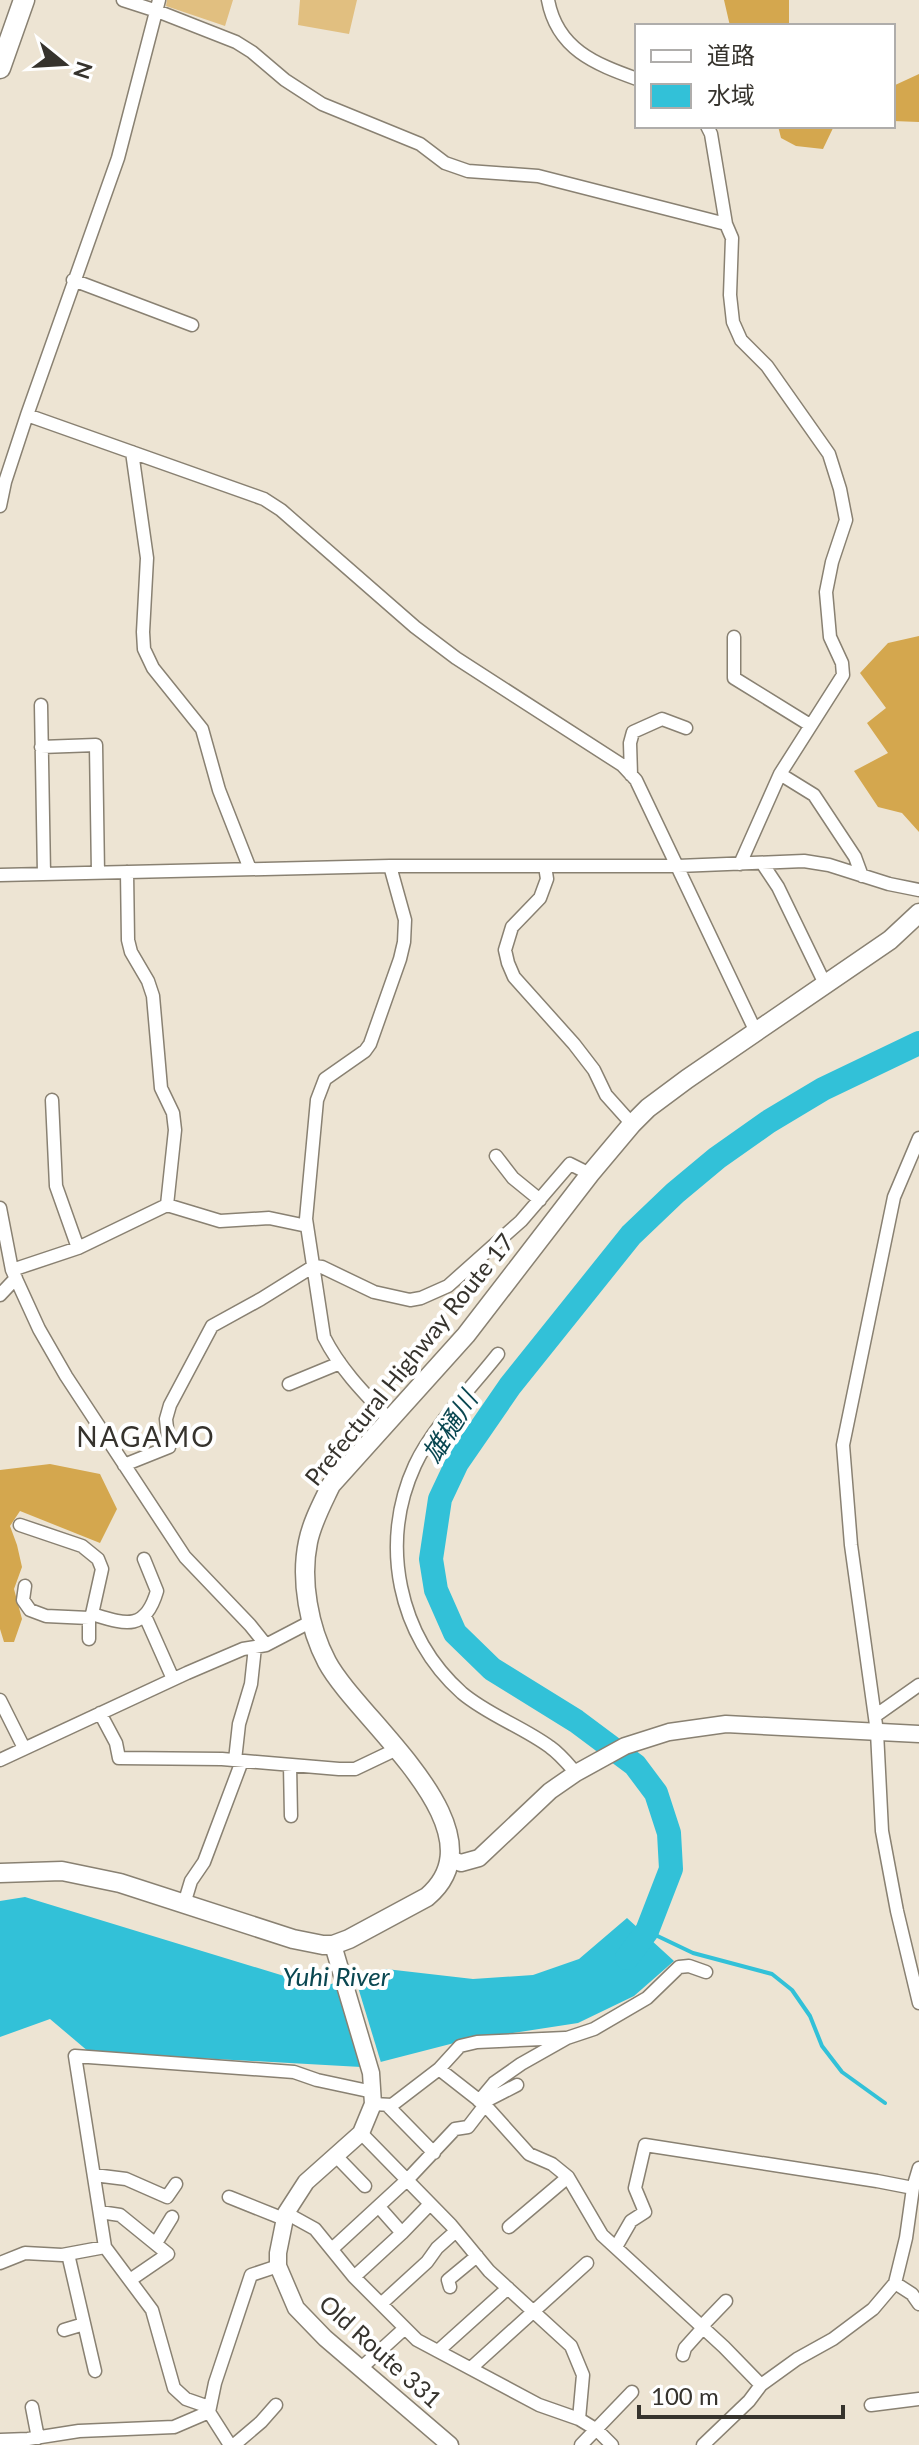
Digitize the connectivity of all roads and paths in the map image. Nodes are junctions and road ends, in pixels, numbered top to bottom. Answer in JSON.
{"nodes":[{"id":1,"x":24,"y":0,"type":"edge"},
{"id":2,"x":123,"y":0,"type":"edge"},
{"id":3,"x":548,"y":0,"type":"edge"},
{"id":4,"x":158,"y":5,"type":"edge"},
{"id":5,"x":0,"y":68,"type":"edge"},
{"id":6,"x":635,"y":78,"type":"edge"},
{"id":7,"x":708,"y":128,"type":"edge"},
{"id":8,"x":726,"y":224,"type":"junction"},
{"id":9,"x":73,"y":280,"type":"junction"},
{"id":10,"x":192,"y":325,"type":"dead end"},
{"id":11,"x":27,"y":415,"type":"junction"},
{"id":12,"x":132,"y":452,"type":"junction"},
{"id":13,"x":0,"y":506,"type":"edge"},
{"id":14,"x":734,"y":637,"type":"dead end"},
{"id":15,"x":41,"y":705,"type":"dead end"},
{"id":16,"x":810,"y":725,"type":"junction"},
{"id":17,"x":686,"y":728,"type":"dead end"},
{"id":18,"x":41,"y":747,"type":"junction"},
{"id":19,"x":780,"y":774,"type":"junction"},
{"id":20,"x":631,"y":775,"type":"junction"},
{"id":21,"x":762,"y":863,"type":"junction"},
{"id":22,"x":740,"y":864,"type":"junction"},
{"id":23,"x":390,"y":866,"type":"junction"},
{"id":24,"x":545,"y":866,"type":"junction"},
{"id":25,"x":678,"y":866,"type":"junction"},
{"id":26,"x":250,"y":869,"type":"junction"},
{"id":27,"x":127,"y":872,"type":"junction"},
{"id":28,"x":98,"y":873,"type":"junction"},
{"id":29,"x":44,"y":874,"type":"junction"},
{"id":30,"x":0,"y":875,"type":"edge"},
{"id":31,"x":862,"y":876,"type":"junction"},
{"id":32,"x":919,"y":890,"type":"edge"},
{"id":33,"x":919,"y":913,"type":"edge"},
{"id":34,"x":825,"y":984,"type":"junction"},
{"id":35,"x":756,"y":1032,"type":"junction"},
{"id":36,"x":52,"y":1100,"type":"dead end"},
{"id":37,"x":632,"y":1124,"type":"junction"},
{"id":38,"x":919,"y":1138,"type":"edge"},
{"id":39,"x":496,"y":1156,"type":"dead end"},
{"id":40,"x":590,"y":1174,"type":"junction"},
{"id":41,"x":540,"y":1200,"type":"junction"},
{"id":42,"x":167,"y":1205,"type":"junction"},
{"id":43,"x":0,"y":1208,"type":"edge"},
{"id":44,"x":307,"y":1226,"type":"junction"},
{"id":45,"x":78,"y":1248,"type":"junction"},
{"id":46,"x":314,"y":1266,"type":"junction"},
{"id":47,"x":14,"y":1274,"type":"junction"},
{"id":48,"x":0,"y":1295,"type":"edge"},
{"id":49,"x":498,"y":1354,"type":"dead end"},
{"id":50,"x":340,"y":1363,"type":"junction"},
{"id":51,"x":289,"y":1384,"type":"dead end"},
{"id":52,"x":389,"y":1419,"type":"junction"},
{"id":53,"x":124,"y":1465,"type":"junction"},
{"id":54,"x":20,"y":1525,"type":"dead end"},
{"id":55,"x":144,"y":1559,"type":"dead end"},
{"id":56,"x":25,"y":1586,"type":"dead end"},
{"id":57,"x":90,"y":1616,"type":"junction"},
{"id":58,"x":145,"y":1616,"type":"junction"},
{"id":59,"x":312,"y":1621,"type":"junction"},
{"id":60,"x":89,"y":1639,"type":"dead end"},
{"id":61,"x":261,"y":1646,"type":"junction"},
{"id":62,"x":173,"y":1679,"type":"junction"},
{"id":63,"x":919,"y":1685,"type":"edge"},
{"id":64,"x":0,"y":1700,"type":"edge"},
{"id":65,"x":100,"y":1713,"type":"junction"},
{"id":66,"x":876,"y":1724,"type":"junction"},
{"id":67,"x":919,"y":1734,"type":"edge"},
{"id":68,"x":24,"y":1748,"type":"junction"},
{"id":69,"x":397,"y":1749,"type":"junction"},
{"id":70,"x":0,"y":1760,"type":"edge"},
{"id":71,"x":238,"y":1760,"type":"junction"},
{"id":72,"x":290,"y":1765,"type":"junction"},
{"id":73,"x":576,"y":1773,"type":"junction"},
{"id":74,"x":291,"y":1816,"type":"dead end"},
{"id":75,"x":450,"y":1859,"type":"junction"},
{"id":76,"x":0,"y":1873,"type":"edge"},
{"id":77,"x":184,"y":1904,"type":"junction"},
{"id":78,"x":333,"y":1945,"type":"junction"},
{"id":79,"x":706,"y":1972,"type":"dead end"},
{"id":80,"x":919,"y":2003,"type":"edge"},
{"id":81,"x":567,"y":2038,"type":"junction"},
{"id":82,"x":439,"y":2069,"type":"junction"},
{"id":83,"x":517,"y":2085,"type":"dead end"},
{"id":84,"x":378,"y":2100,"type":"junction"},
{"id":85,"x":482,"y":2103,"type":"junction"},
{"id":86,"x":361,"y":2133,"type":"junction"},
{"id":87,"x":434,"y":2153,"type":"junction"},
{"id":88,"x":335,"y":2155,"type":"junction"},
{"id":89,"x":919,"y":2168,"type":"edge"},
{"id":90,"x":94,"y":2175,"type":"junction"},
{"id":91,"x":568,"y":2177,"type":"junction"},
{"id":92,"x":408,"y":2179,"type":"junction"},
{"id":93,"x":176,"y":2184,"type":"dead end"},
{"id":94,"x":915,"y":2184,"type":"edge"},
{"id":95,"x":365,"y":2186,"type":"dead end"},
{"id":96,"x":229,"y":2197,"type":"dead end"},
{"id":97,"x":430,"y":2204,"type":"junction"},
{"id":98,"x":379,"y":2207,"type":"junction"},
{"id":99,"x":100,"y":2212,"type":"junction"},
{"id":100,"x":285,"y":2216,"type":"junction"},
{"id":101,"x":172,"y":2217,"type":"dead end"},
{"id":102,"x":509,"y":2227,"type":"dead end"},
{"id":103,"x":456,"y":2231,"type":"junction"},
{"id":104,"x":402,"y":2233,"type":"junction"},
{"id":105,"x":156,"y":2243,"type":"junction"},
{"id":106,"x":105,"y":2247,"type":"junction"},
{"id":107,"x":616,"y":2247,"type":"junction"},
{"id":108,"x":332,"y":2249,"type":"junction"},
{"id":109,"x":68,"y":2254,"type":"junction"},
{"id":110,"x":477,"y":2256,"type":"junction"},
{"id":111,"x":0,"y":2263,"type":"edge"},
{"id":112,"x":587,"y":2263,"type":"dead end"},
{"id":113,"x":278,"y":2266,"type":"junction"},
{"id":114,"x":354,"y":2277,"type":"junction"},
{"id":115,"x":130,"y":2280,"type":"junction"},
{"id":116,"x":895,"y":2283,"type":"junction"},
{"id":117,"x":450,"y":2287,"type":"dead end"},
{"id":118,"x":508,"y":2288,"type":"junction"},
{"id":119,"x":726,"y":2301,"type":"dead end"},
{"id":120,"x":381,"y":2304,"type":"junction"},
{"id":121,"x":919,"y":2304,"type":"edge"},
{"id":122,"x":535,"y":2312,"type":"junction"},
{"id":123,"x":84,"y":2324,"type":"junction"},
{"id":124,"x":405,"y":2328,"type":"junction"},
{"id":125,"x":702,"y":2328,"type":"junction"},
{"id":126,"x":64,"y":2330,"type":"dead end"},
{"id":127,"x":438,"y":2351,"type":"junction"},
{"id":128,"x":683,"y":2355,"type":"dead end"},
{"id":129,"x":471,"y":2368,"type":"junction"},
{"id":130,"x":360,"y":2369,"type":"junction"},
{"id":131,"x":95,"y":2371,"type":"dead end"},
{"id":132,"x":761,"y":2385,"type":"junction"},
{"id":133,"x":632,"y":2392,"type":"dead end"},
{"id":134,"x":919,"y":2399,"type":"edge"},
{"id":135,"x":276,"y":2405,"type":"dead end"},
{"id":136,"x":871,"y":2405,"type":"dead end"},
{"id":137,"x":32,"y":2407,"type":"dead end"},
{"id":138,"x":209,"y":2409,"type":"junction"},
{"id":139,"x":579,"y":2419,"type":"junction"},
{"id":140,"x":597,"y":2430,"type":"junction"},
{"id":141,"x":38,"y":2438,"type":"junction"},
{"id":142,"x":0,"y":2440,"type":"edge"},
{"id":143,"x":232,"y":2445,"type":"edge"},
{"id":144,"x":450,"y":2445,"type":"edge"},
{"id":145,"x":581,"y":2445,"type":"edge"},
{"id":146,"x":612,"y":2445,"type":"edge"},
{"id":147,"x":703,"y":2445,"type":"edge"}],
"edges":[{"from":1,"to":5,"type":"highway"},
{"from":2,"to":4,"type":"street"},
{"from":3,"to":6,"type":"street"},
{"from":4,"to":8,"type":"street"},
{"from":4,"to":9,"type":"street"},
{"from":7,"to":8,"type":"street"},
{"from":8,"to":16,"type":"street"},
{"from":9,"to":10,"type":"street"},
{"from":9,"to":11,"type":"street"},
{"from":11,"to":12,"type":"street"},
{"from":11,"to":13,"type":"street"},
{"from":12,"to":20,"type":"street"},
{"from":12,"to":26,"type":"street"},
{"from":14,"to":16,"type":"street"},
{"from":15,"to":18,"type":"street"},
{"from":16,"to":19,"type":"street"},
{"from":17,"to":20,"type":"street"},
{"from":18,"to":28,"type":"street"},
{"from":18,"to":29,"type":"street"},
{"from":19,"to":22,"type":"street"},
{"from":19,"to":31,"type":"street"},
{"from":20,"to":25,"type":"street"},
{"from":21,"to":22,"type":"street"},
{"from":21,"to":31,"type":"street"},
{"from":21,"to":34,"type":"street"},
{"from":22,"to":25,"type":"street"},
{"from":23,"to":24,"type":"street"},
{"from":23,"to":26,"type":"street"},
{"from":23,"to":44,"type":"street"},
{"from":24,"to":25,"type":"street"},
{"from":24,"to":37,"type":"street"},
{"from":25,"to":35,"type":"street"},
{"from":26,"to":27,"type":"street"},
{"from":27,"to":28,"type":"street"},
{"from":27,"to":42,"type":"street"},
{"from":28,"to":29,"type":"street"},
{"from":29,"to":30,"type":"street"},
{"from":31,"to":32,"type":"street"},
{"from":33,"to":34,"type":"main road","name":"Prefectural Highway Route 17"},
{"from":34,"to":35,"type":"main road","name":"Prefectural Highway Route 17"},
{"from":35,"to":37,"type":"main road","name":"Prefectural Highway Route 17"},
{"from":36,"to":45,"type":"street"},
{"from":37,"to":40,"type":"main road","name":"Prefectural Highway Route 17"},
{"from":38,"to":66,"type":"street"},
{"from":39,"to":41,"type":"street"},
{"from":40,"to":41,"type":"street"},
{"from":40,"to":52,"type":"main road","name":"Prefectural Highway Route 17"},
{"from":41,"to":46,"type":"street"},
{"from":42,"to":44,"type":"street"},
{"from":42,"to":45,"type":"street"},
{"from":43,"to":47,"type":"street"},
{"from":44,"to":46,"type":"street"},
{"from":45,"to":47,"type":"street"},
{"from":46,"to":50,"type":"street"},
{"from":46,"to":53,"type":"street"},
{"from":47,"to":48,"type":"street"},
{"from":47,"to":53,"type":"street"},
{"from":49,"to":73,"type":"street"},
{"from":50,"to":51,"type":"street"},
{"from":50,"to":52,"type":"street"},
{"from":52,"to":59,"type":"main road","name":"Prefectural Highway Route 17"},
{"from":53,"to":61,"type":"street"},
{"from":54,"to":57,"type":"street"},
{"from":55,"to":58,"type":"street"},
{"from":56,"to":57,"type":"street"},
{"from":57,"to":58,"type":"street"},
{"from":57,"to":60,"type":"street"},
{"from":58,"to":62,"type":"street"},
{"from":59,"to":61,"type":"street"},
{"from":59,"to":69,"type":"main road","name":"Prefectural Highway Route 17"},
{"from":61,"to":62,"type":"street"},
{"from":61,"to":71,"type":"street"},
{"from":62,"to":65,"type":"street"},
{"from":63,"to":66,"type":"street"},
{"from":64,"to":68,"type":"street"},
{"from":65,"to":68,"type":"street"},
{"from":65,"to":71,"type":"street"},
{"from":66,"to":67,"type":"street"},
{"from":66,"to":73,"type":"street"},
{"from":66,"to":80,"type":"street"},
{"from":68,"to":70,"type":"street"},
{"from":69,"to":72,"type":"street"},
{"from":69,"to":75,"type":"main road","name":"Prefectural Highway Route 17"},
{"from":71,"to":72,"type":"street"},
{"from":71,"to":77,"type":"street"},
{"from":72,"to":74,"type":"street"},
{"from":73,"to":75,"type":"street"},
{"from":75,"to":78,"type":"main road"},
{"from":76,"to":77,"type":"main road"},
{"from":77,"to":78,"type":"main road"},
{"from":78,"to":84,"type":"street","name":"Old Route 331"},
{"from":79,"to":81,"type":"street"},
{"from":81,"to":82,"type":"street"},
{"from":81,"to":85,"type":"street"},
{"from":82,"to":84,"type":"street"},
{"from":82,"to":85,"type":"street"},
{"from":83,"to":85,"type":"street"},
{"from":84,"to":86,"type":"street","name":"Old Route 331"},
{"from":84,"to":87,"type":"street"},
{"from":84,"to":90,"type":"street"},
{"from":85,"to":87,"type":"street"},
{"from":85,"to":91,"type":"street"},
{"from":86,"to":88,"type":"street","name":"Old Route 331"},
{"from":86,"to":92,"type":"street"},
{"from":87,"to":92,"type":"street"},
{"from":88,"to":95,"type":"street"},
{"from":88,"to":100,"type":"street","name":"Old Route 331"},
{"from":89,"to":94,"type":"street"},
{"from":90,"to":93,"type":"street"},
{"from":90,"to":99,"type":"street"},
{"from":91,"to":102,"type":"street"},
{"from":91,"to":107,"type":"street"},
{"from":92,"to":97,"type":"street"},
{"from":92,"to":98,"type":"street"},
{"from":94,"to":107,"type":"street"},
{"from":94,"to":116,"type":"street"},
{"from":96,"to":100,"type":"street"},
{"from":97,"to":103,"type":"street"},
{"from":97,"to":104,"type":"street"},
{"from":98,"to":104,"type":"street"},
{"from":98,"to":108,"type":"street"},
{"from":99,"to":105,"type":"street"},
{"from":99,"to":106,"type":"street"},
{"from":100,"to":108,"type":"street"},
{"from":100,"to":113,"type":"street","name":"Old Route 331"},
{"from":101,"to":105,"type":"street"},
{"from":103,"to":110,"type":"street"},
{"from":103,"to":120,"type":"street"},
{"from":104,"to":114,"type":"street"},
{"from":105,"to":115,"type":"street"},
{"from":106,"to":109,"type":"street"},
{"from":106,"to":115,"type":"street"},
{"from":107,"to":125,"type":"street"},
{"from":108,"to":114,"type":"street"},
{"from":109,"to":111,"type":"street"},
{"from":109,"to":123,"type":"street"},
{"from":110,"to":117,"type":"street"},
{"from":110,"to":118,"type":"street"},
{"from":112,"to":122,"type":"street"},
{"from":113,"to":130,"type":"street","name":"Old Route 331"},
{"from":113,"to":138,"type":"street"},
{"from":114,"to":120,"type":"street"},
{"from":115,"to":138,"type":"street"},
{"from":116,"to":121,"type":"street"},
{"from":116,"to":132,"type":"street"},
{"from":118,"to":122,"type":"street"},
{"from":118,"to":127,"type":"street"},
{"from":119,"to":125,"type":"street"},
{"from":120,"to":124,"type":"street"},
{"from":122,"to":129,"type":"street"},
{"from":122,"to":139,"type":"street"},
{"from":123,"to":126,"type":"street"},
{"from":123,"to":131,"type":"street"},
{"from":124,"to":127,"type":"street"},
{"from":124,"to":130,"type":"street"},
{"from":125,"to":128,"type":"street"},
{"from":125,"to":132,"type":"street"},
{"from":127,"to":129,"type":"street"},
{"from":129,"to":139,"type":"street"},
{"from":130,"to":144,"type":"street","name":"Old Route 331"},
{"from":132,"to":147,"type":"street"},
{"from":133,"to":140,"type":"street"},
{"from":134,"to":136,"type":"street"},
{"from":135,"to":143,"type":"street"},
{"from":137,"to":141,"type":"street"},
{"from":138,"to":141,"type":"street"},
{"from":138,"to":143,"type":"street"},
{"from":139,"to":140,"type":"street"},
{"from":140,"to":145,"type":"street"},
{"from":140,"to":146,"type":"street"},
{"from":141,"to":142,"type":"street"}]}
